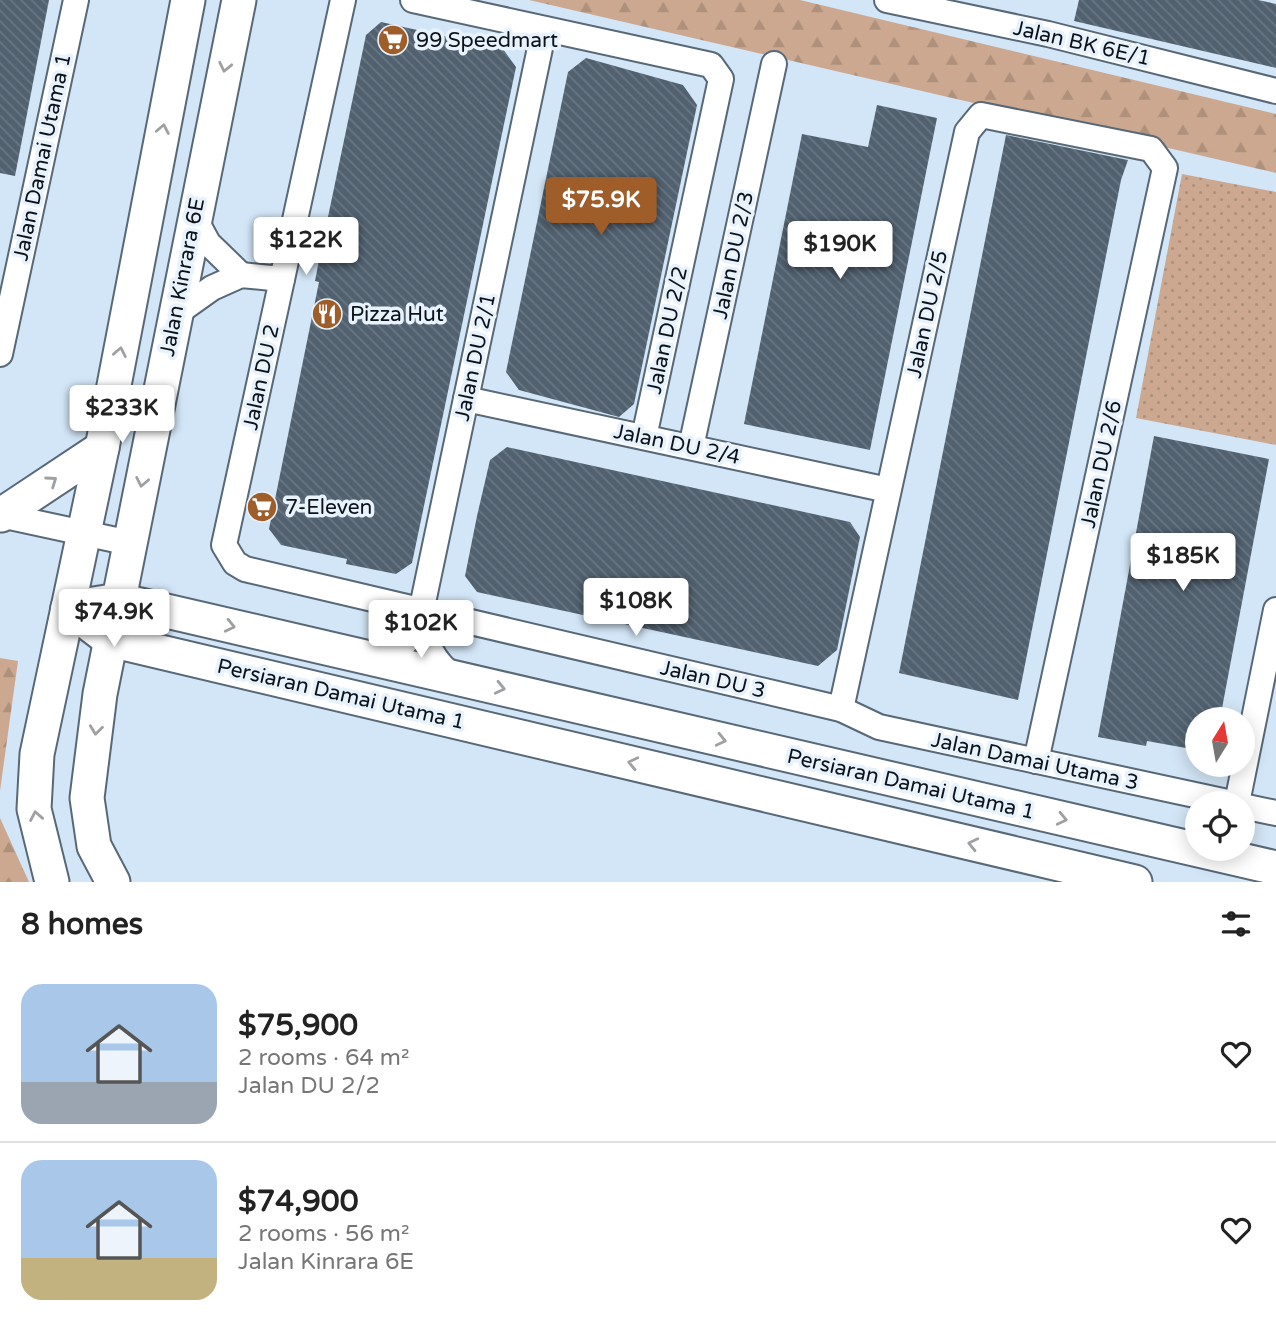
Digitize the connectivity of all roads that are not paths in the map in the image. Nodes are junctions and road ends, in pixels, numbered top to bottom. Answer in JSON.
{"nodes":[{"id":1,"x":76,"y":0,"type":"edge"},
{"id":2,"x":188,"y":0,"type":"edge"},
{"id":3,"x":239,"y":0,"type":"edge"},
{"id":4,"x":343,"y":0,"type":"edge"},
{"id":5,"x":413,"y":0,"type":"edge"},
{"id":6,"x":887,"y":0,"type":"edge"},
{"id":7,"x":544,"y":29,"type":"junction"},
{"id":8,"x":774,"y":64,"type":"dead end"},
{"id":9,"x":1276,"y":91,"type":"edge"},
{"id":10,"x":1165,"y":167,"type":"joint"},
{"id":11,"x":194,"y":217,"type":"junction"},
{"id":12,"x":241,"y":275,"type":"junction"},
{"id":13,"x":282,"y":279,"type":"junction"},
{"id":14,"x":174,"y":315,"type":"junction"},
{"id":15,"x":0,"y":354,"type":"edge"},
{"id":16,"x":466,"y":399,"type":"junction"},
{"id":17,"x":644,"y":437,"type":"junction"},
{"id":18,"x":102,"y":447,"type":"junction"},
{"id":19,"x":691,"y":447,"type":"junction"},
{"id":20,"x":888,"y":490,"type":"junction"},
{"id":21,"x":1,"y":515,"type":"edge"},
{"id":22,"x":84,"y":533,"type":"junction"},
{"id":23,"x":130,"y":543,"type":"junction"},
{"id":24,"x":119,"y":600,"type":"junction"},
{"id":25,"x":68,"y":608,"type":"junction"},
{"id":26,"x":1276,"y":610,"type":"edge"},
{"id":27,"x":421,"y":612,"type":"junction"},
{"id":28,"x":181,"y":614,"type":"junction"},
{"id":29,"x":110,"y":640,"type":"junction"},
{"id":30,"x":162,"y":652,"type":"junction"},
{"id":31,"x":372,"y":658,"type":"junction"},
{"id":32,"x":455,"y":678,"type":"junction"},
{"id":33,"x":100,"y":694,"type":"junction"},
{"id":34,"x":841,"y":709,"type":"junction"},
{"id":35,"x":1036,"y":761,"type":"junction"},
{"id":36,"x":1239,"y":791,"type":"edge"},
{"id":37,"x":1185,"y":793,"type":"edge"},
{"id":38,"x":1255,"y":809,"type":"edge"},
{"id":39,"x":1276,"y":813,"type":"edge"},
{"id":40,"x":1276,"y":868,"type":"edge"},
{"id":41,"x":52,"y":882,"type":"edge"},
{"id":42,"x":113,"y":882,"type":"edge"},
{"id":43,"x":1135,"y":882,"type":"edge"}],
"edges":[{"from":1,"to":15,"type":"street","name":"Jalan Damai Utama 1"},
{"from":18,"to":2,"type":"street","one_way":true},
{"from":3,"to":11,"type":"street","name":"Jalan Kinrara 6E","one_way":true},
{"from":4,"to":13,"type":"street","name":"Jalan DU 2"},
{"from":5,"to":7,"type":"street"},
{"from":6,"to":9,"type":"street","name":"Jalan BK 6E/1"},
{"from":7,"to":16,"type":"street","name":"Jalan DU 2/1"},
{"from":7,"to":17,"type":"street","name":"Jalan DU 2/2"},
{"from":8,"to":19,"type":"street","name":"Jalan DU 2/3"},
{"from":10,"to":20,"type":"street","name":"Jalan DU 2/5"},
{"from":10,"to":35,"type":"street","name":"Jalan DU 2/6"},
{"from":11,"to":12,"type":"street"},
{"from":11,"to":14,"type":"street","name":"Jalan Kinrara 6E"},
{"from":12,"to":13,"type":"street"},
{"from":12,"to":14,"type":"street"},
{"from":13,"to":27,"type":"street","name":"Jalan DU 2"},
{"from":14,"to":23,"type":"street","name":"Jalan Kinrara 6E","one_way":true},
{"from":16,"to":17,"type":"street","name":"Jalan DU 2/4"},
{"from":16,"to":27,"type":"street","name":"Jalan DU 2/1"},
{"from":17,"to":19,"type":"street","name":"Jalan DU 2/4"},
{"from":21,"to":18,"type":"street","one_way":true},
{"from":18,"to":22,"type":"street"},
{"from":19,"to":20,"type":"street","name":"Jalan DU 2/4"},
{"from":20,"to":34,"type":"street","name":"Jalan DU 2/5"},
{"from":21,"to":22,"type":"street"},
{"from":22,"to":23,"type":"street"},
{"from":22,"to":25,"type":"street"},
{"from":23,"to":24,"type":"street","name":"Jalan Kinrara 6E"},
{"from":23,"to":28,"type":"street"},
{"from":24,"to":25,"type":"street","name":"Persiaran Damai Utama 1"},
{"from":24,"to":28,"type":"street","name":"Persiaran Damai Utama 1"},
{"from":24,"to":29,"type":"street","name":"Jalan Kinrara 6E"},
{"from":25,"to":29,"type":"street","name":"Persiaran Damai Utama 1"},
{"from":41,"to":25,"type":"street","one_way":true},
{"from":26,"to":36,"type":"street"},
{"from":27,"to":31,"type":"street","name":"Jalan DU 2/1"},
{"from":27,"to":32,"type":"street"},
{"from":27,"to":34,"type":"street","name":"Jalan DU 3"},
{"from":28,"to":31,"type":"street","name":"Persiaran Damai Utama 1","one_way":true},
{"from":29,"to":30,"type":"street","name":"Persiaran Damai Utama 1"},
{"from":29,"to":33,"type":"street","name":"Jalan Kinrara 6E"},
{"from":30,"to":33,"type":"street"},
{"from":43,"to":30,"type":"street","name":"Persiaran Damai Utama 1","one_way":true},
{"from":31,"to":32,"type":"street","name":"Persiaran Damai Utama 1"},
{"from":32,"to":40,"type":"street","name":"Persiaran Damai Utama 1","one_way":true},
{"from":33,"to":42,"type":"street","name":"Jalan Kinrara 6E","one_way":true},
{"from":34,"to":35,"type":"street","name":"Jalan Damai Utama 3"},
{"from":35,"to":37,"type":"street","name":"Jalan Damai Utama 3"},
{"from":38,"to":39,"type":"street"}]}
